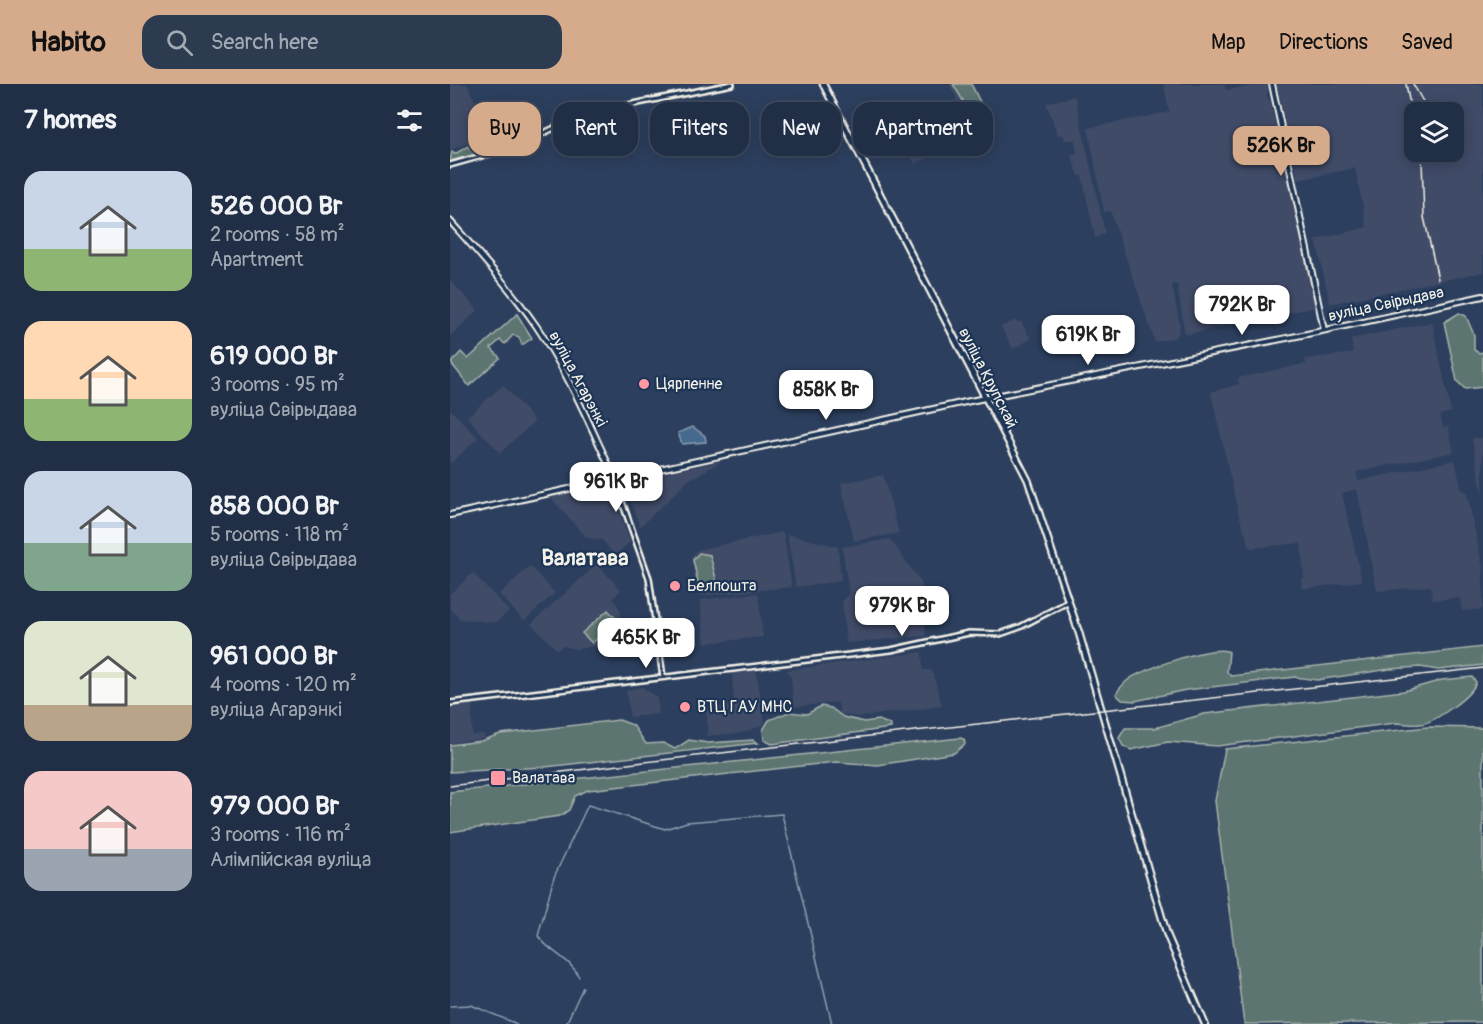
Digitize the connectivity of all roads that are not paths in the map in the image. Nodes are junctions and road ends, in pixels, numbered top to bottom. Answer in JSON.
{"nodes":[{"id":1,"x":732,"y":84,"type":"edge"},
{"id":2,"x":823,"y":84,"type":"edge"},
{"id":3,"x":1272,"y":84,"type":"edge"},
{"id":4,"x":450,"y":165,"type":"edge"},
{"id":5,"x":450,"y":221,"type":"edge"},
{"id":6,"x":1483,"y":296,"type":"edge"},
{"id":7,"x":1324,"y":330,"type":"junction"},
{"id":8,"x":986,"y":399,"type":"junction"},
{"id":9,"x":614,"y":477,"type":"junction"},
{"id":10,"x":450,"y":515,"type":"edge"},
{"id":11,"x":1068,"y":602,"type":"junction"},
{"id":12,"x":663,"y":677,"type":"junction"},
{"id":13,"x":450,"y":703,"type":"edge"},
{"id":14,"x":1205,"y":1024,"type":"edge"}],
"edges":[{"from":1,"to":4,"type":"street"},
{"from":2,"to":8,"type":"main road","name":"вуліца Крупскай"},
{"from":3,"to":7,"type":"main road"},
{"from":5,"to":9,"type":"main road","name":"вуліца Агарэнкі"},
{"from":6,"to":7,"type":"main road","name":"вуліца Свірыдава"},
{"from":7,"to":8,"type":"main road","name":"вуліца Свірыдава"},
{"from":8,"to":9,"type":"main road","name":"вуліца Свірыдава"},
{"from":8,"to":11,"type":"main road","name":"вуліца Крупскай"},
{"from":9,"to":10,"type":"main road","name":"вуліца Свірыдава"},
{"from":9,"to":12,"type":"street","name":"вуліца Агарэнкі"},
{"from":11,"to":12,"type":"street"},
{"from":11,"to":14,"type":"main road","name":"вуліца Крупскай"},
{"from":12,"to":13,"type":"street"}]}
